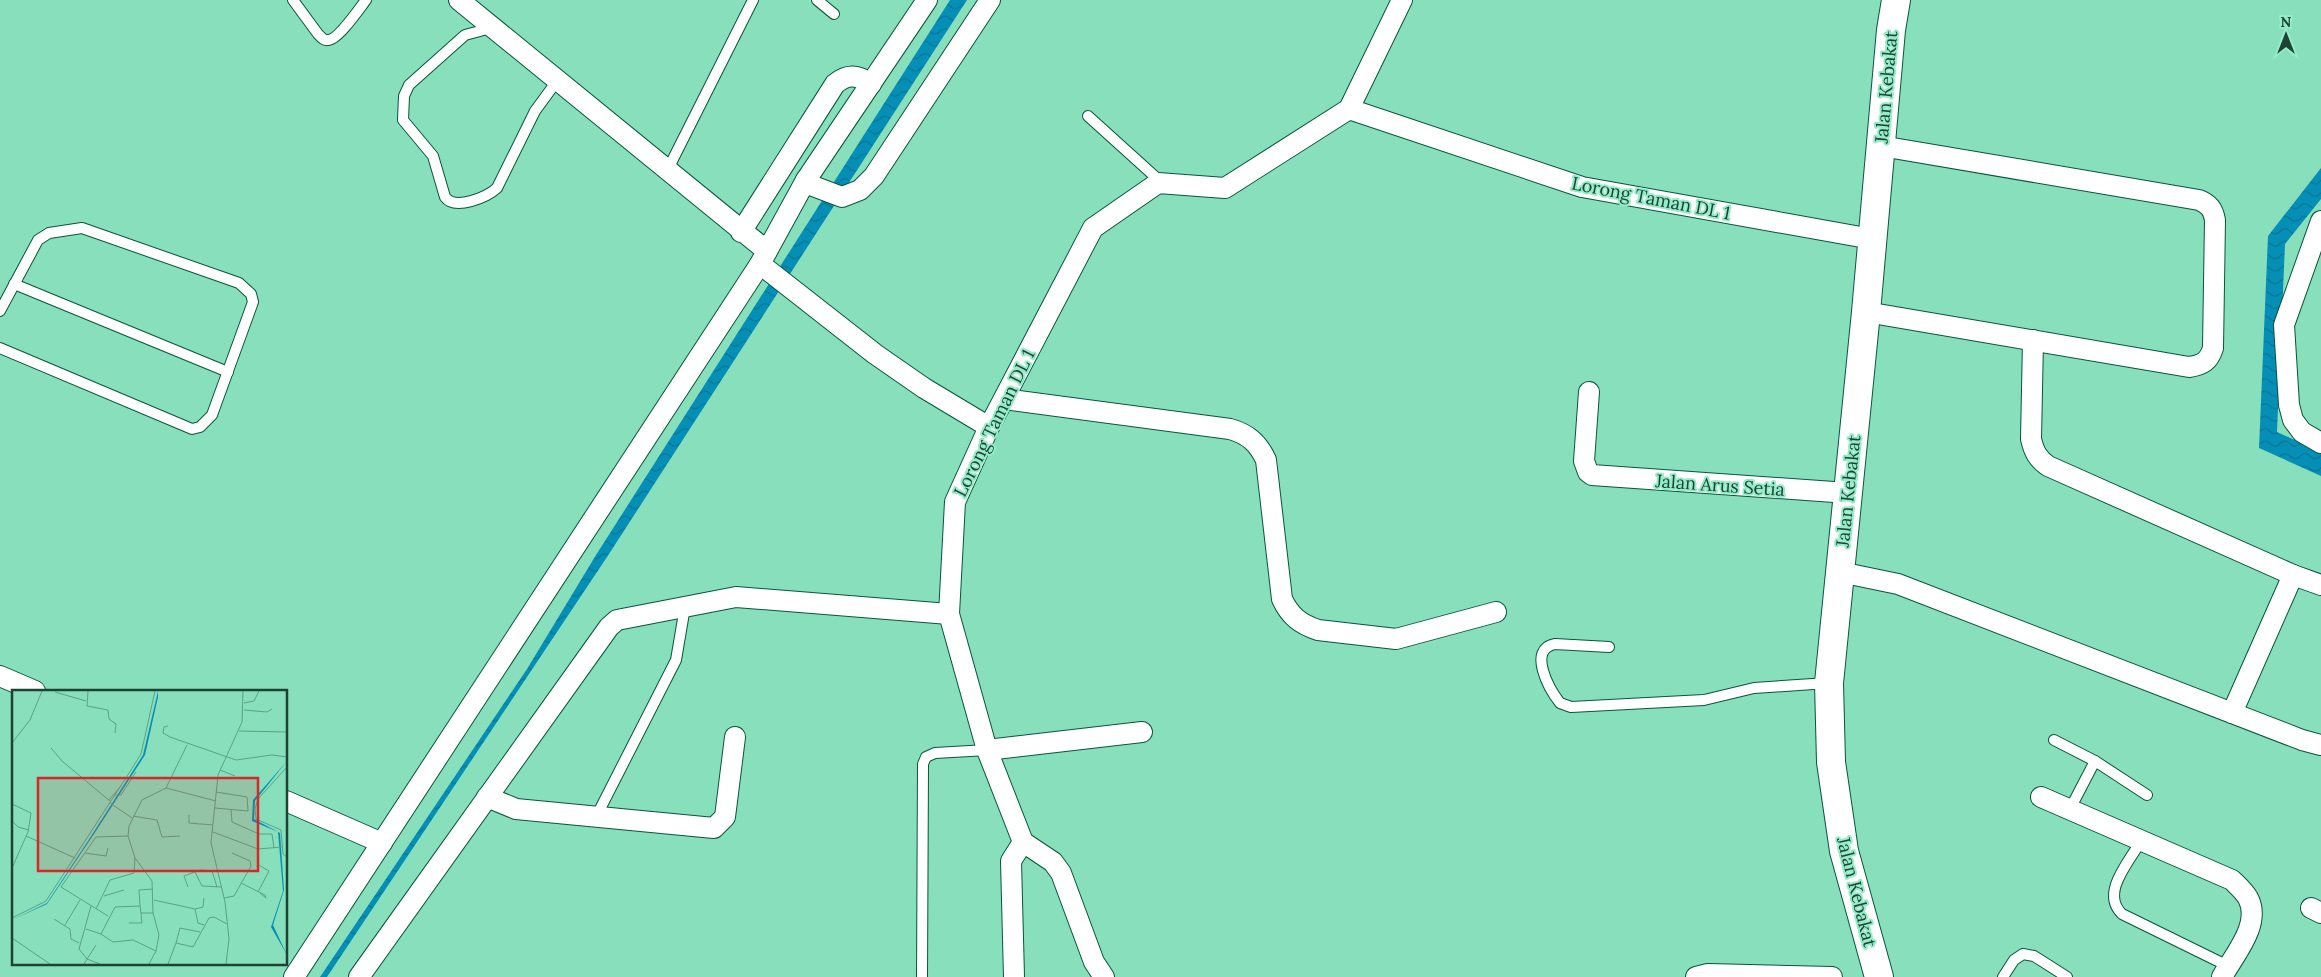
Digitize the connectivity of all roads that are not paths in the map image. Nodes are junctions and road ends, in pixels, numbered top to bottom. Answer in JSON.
{"nodes":[{"id":1,"x":294,"y":0,"type":"edge"},
{"id":2,"x":366,"y":0,"type":"edge"},
{"id":3,"x":459,"y":0,"type":"edge"},
{"id":4,"x":753,"y":0,"type":"edge"},
{"id":5,"x":817,"y":0,"type":"edge"},
{"id":6,"x":927,"y":0,"type":"edge"},
{"id":7,"x":990,"y":0,"type":"edge"},
{"id":8,"x":1402,"y":0,"type":"edge"},
{"id":9,"x":1896,"y":0,"type":"edge"},
{"id":10,"x":834,"y":14,"type":"dead end"},
{"id":11,"x":492,"y":28,"type":"junction"},
{"id":12,"x":558,"y":81,"type":"junction"},
{"id":13,"x":871,"y":84,"type":"junction"},
{"id":14,"x":1349,"y":109,"type":"junction"},
{"id":15,"x":1088,"y":116,"type":"dead end"},
{"id":16,"x":799,"y":139,"type":"junction"},
{"id":17,"x":1881,"y":146,"type":"junction"},
{"id":18,"x":824,"y":155,"type":"junction"},
{"id":19,"x":667,"y":171,"type":"junction"},
{"id":20,"x":1161,"y":182,"type":"junction"},
{"id":21,"x":810,"y":183,"type":"junction"},
{"id":22,"x":2321,"y":221,"type":"edge"},
{"id":23,"x":742,"y":232,"type":"junction"},
{"id":24,"x":1872,"y":239,"type":"junction"},
{"id":25,"x":766,"y":262,"type":"junction"},
{"id":26,"x":14,"y":284,"type":"junction"},
{"id":27,"x":0,"y":311,"type":"edge"},
{"id":28,"x":1866,"y":312,"type":"junction"},
{"id":29,"x":2032,"y":340,"type":"junction"},
{"id":30,"x":0,"y":348,"type":"edge"},
{"id":31,"x":228,"y":372,"type":"junction"},
{"id":32,"x":1589,"y":392,"type":"dead end"},
{"id":33,"x":1004,"y":399,"type":"junction"},
{"id":34,"x":989,"y":427,"type":"junction"},
{"id":35,"x":2321,"y":443,"type":"edge"},
{"id":36,"x":1848,"y":493,"type":"junction"},
{"id":37,"x":1840,"y":572,"type":"junction"},
{"id":38,"x":2294,"y":575,"type":"junction"},
{"id":39,"x":2321,"y":585,"type":"edge"},
{"id":40,"x":685,"y":607,"type":"junction"},
{"id":41,"x":1496,"y":612,"type":"dead end"},
{"id":42,"x":949,"y":614,"type":"junction"},
{"id":43,"x":1610,"y":647,"type":"dead end"},
{"id":44,"x":0,"y":676,"type":"edge"},
{"id":45,"x":1829,"y":683,"type":"junction"},
{"id":46,"x":33,"y":690,"type":"edge"},
{"id":47,"x":2232,"y":713,"type":"junction"},
{"id":48,"x":1142,"y":732,"type":"dead end"},
{"id":49,"x":735,"y":737,"type":"dead end"},
{"id":50,"x":2054,"y":740,"type":"dead end"},
{"id":51,"x":2321,"y":745,"type":"edge"},
{"id":52,"x":987,"y":750,"type":"junction"},
{"id":53,"x":2095,"y":761,"type":"junction"},
{"id":54,"x":2147,"y":795,"type":"dead end"},
{"id":55,"x":487,"y":796,"type":"junction"},
{"id":56,"x":2041,"y":797,"type":"dead end"},
{"id":57,"x":288,"y":802,"type":"edge"},
{"id":58,"x":2070,"y":809,"type":"junction"},
{"id":59,"x":596,"y":817,"type":"junction"},
{"id":60,"x":2141,"y":841,"type":"junction"},
{"id":61,"x":382,"y":842,"type":"junction"},
{"id":62,"x":1023,"y":842,"type":"junction"},
{"id":63,"x":2225,"y":972,"type":"edge"},
{"id":64,"x":294,"y":977,"type":"edge"},
{"id":65,"x":359,"y":977,"type":"edge"},
{"id":66,"x":922,"y":977,"type":"edge"},
{"id":67,"x":1014,"y":977,"type":"edge"},
{"id":68,"x":1104,"y":977,"type":"edge"},
{"id":69,"x":1696,"y":977,"type":"edge"},
{"id":70,"x":1832,"y":977,"type":"edge"},
{"id":71,"x":1879,"y":977,"type":"edge"},
{"id":72,"x":2003,"y":977,"type":"edge"},
{"id":73,"x":2067,"y":977,"type":"edge"}],
"edges":[{"from":1,"to":2,"type":"lane"},
{"from":3,"to":11,"type":"street"},
{"from":4,"to":19,"type":"lane"},
{"from":5,"to":10,"type":"lane"},
{"from":6,"to":13,"type":"street"},
{"from":7,"to":21,"type":"street"},
{"from":8,"to":14,"type":"street"},
{"from":9,"to":17,"type":"street","name":"Jalan Kebakat"},
{"from":11,"to":12,"type":"street"},
{"from":11,"to":12,"type":"lane"},
{"from":12,"to":19,"type":"street"},
{"from":13,"to":16,"type":"street"},
{"from":13,"to":18,"type":"street"},
{"from":14,"to":20,"type":"street"},
{"from":14,"to":24,"type":"street","name":"Lorong Taman DL 1"},
{"from":15,"to":20,"type":"lane"},
{"from":16,"to":18,"type":"street"},
{"from":16,"to":23,"type":"street"},
{"from":17,"to":24,"type":"street","name":"Jalan Kebakat"},
{"from":17,"to":29,"type":"street"},
{"from":18,"to":21,"type":"street"},
{"from":19,"to":23,"type":"street"},
{"from":20,"to":33,"type":"street","name":"Lorong Taman DL 1"},
{"from":21,"to":25,"type":"street"},
{"from":22,"to":35,"type":"street"},
{"from":23,"to":25,"type":"street"},
{"from":24,"to":28,"type":"street","name":"Jalan Kebakat"},
{"from":25,"to":34,"type":"street"},
{"from":25,"to":61,"type":"street"},
{"from":26,"to":27,"type":"lane"},
{"from":26,"to":31,"type":"lane"},
{"from":26,"to":31,"type":"lane"},
{"from":28,"to":29,"type":"street"},
{"from":28,"to":36,"type":"street","name":"Jalan Kebakat"},
{"from":29,"to":38,"type":"street"},
{"from":30,"to":31,"type":"lane"},
{"from":32,"to":36,"type":"street","name":"Jalan Arus Setia"},
{"from":33,"to":34,"type":"street","name":"Lorong Taman DL 1"},
{"from":33,"to":41,"type":"street"},
{"from":34,"to":42,"type":"street","name":"Lorong Taman DL 1"},
{"from":36,"to":37,"type":"street","name":"Jalan Kebakat"},
{"from":37,"to":45,"type":"street","name":"Jalan Kebakat"},
{"from":37,"to":47,"type":"street"},
{"from":38,"to":39,"type":"street"},
{"from":38,"to":47,"type":"street"},
{"from":40,"to":42,"type":"street"},
{"from":40,"to":55,"type":"street"},
{"from":40,"to":59,"type":"lane"},
{"from":42,"to":52,"type":"street","name":"Lorong Taman DL 1"},
{"from":43,"to":45,"type":"lane"},
{"from":44,"to":46,"type":"street"},
{"from":45,"to":71,"type":"street","name":"Jalan Kebakat"},
{"from":47,"to":51,"type":"street"},
{"from":48,"to":52,"type":"street"},
{"from":49,"to":59,"type":"street"},
{"from":50,"to":53,"type":"lane"},
{"from":52,"to":62,"type":"street","name":"Lorong Taman DL 1"},
{"from":52,"to":66,"type":"lane"},
{"from":53,"to":54,"type":"lane"},
{"from":53,"to":58,"type":"lane"},
{"from":55,"to":59,"type":"street"},
{"from":55,"to":65,"type":"street"},
{"from":56,"to":58,"type":"street"},
{"from":57,"to":61,"type":"street"},
{"from":58,"to":60,"type":"street"},
{"from":60,"to":63,"type":"lane"},
{"from":60,"to":63,"type":"street"},
{"from":61,"to":64,"type":"street"},
{"from":62,"to":67,"type":"street"},
{"from":62,"to":68,"type":"street"},
{"from":69,"to":70,"type":"street"},
{"from":72,"to":73,"type":"lane"}]}
